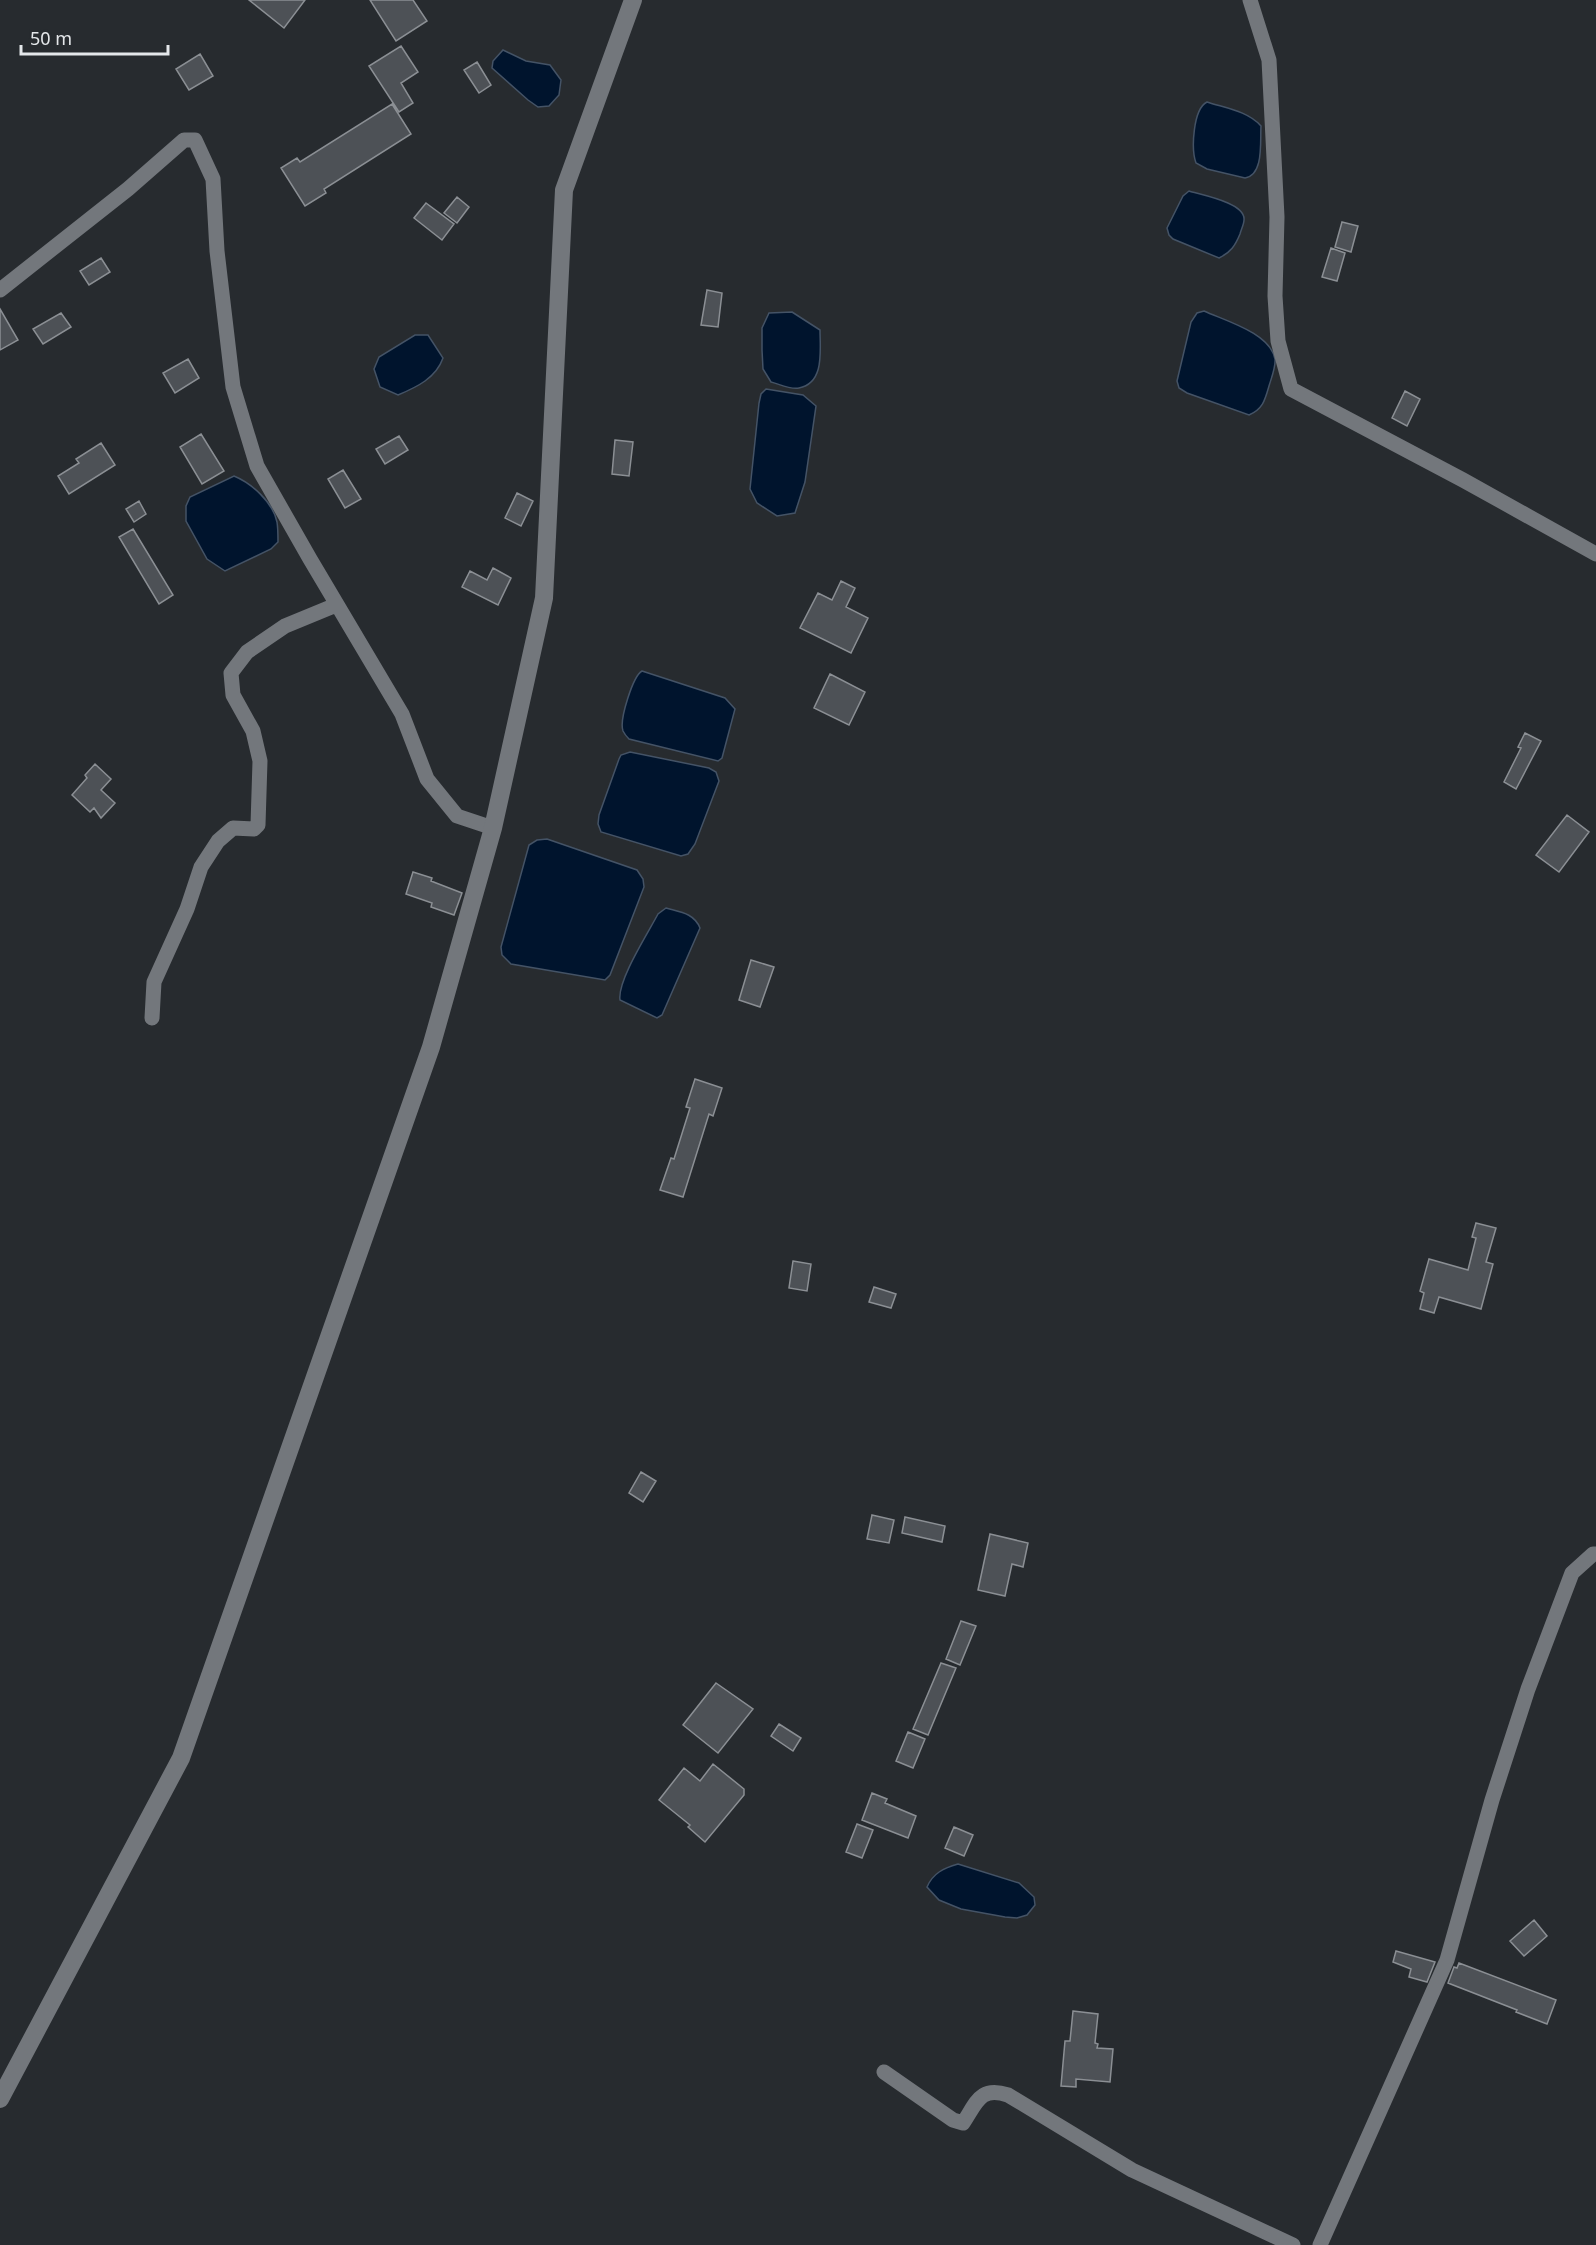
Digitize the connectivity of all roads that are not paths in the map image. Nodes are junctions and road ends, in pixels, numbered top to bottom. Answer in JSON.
{"nodes":[{"id":1,"x":633,"y":0,"type":"edge"},
{"id":2,"x":1250,"y":0,"type":"edge"},
{"id":3,"x":0,"y":290,"type":"edge"},
{"id":4,"x":1596,"y":554,"type":"edge"},
{"id":5,"x":336,"y":605,"type":"junction"},
{"id":6,"x":493,"y":828,"type":"junction"},
{"id":7,"x":152,"y":1018,"type":"dead end"},
{"id":8,"x":1595,"y":1553,"type":"edge"},
{"id":9,"x":884,"y":2072,"type":"dead end"},
{"id":10,"x":0,"y":2099,"type":"edge"},
{"id":11,"x":1293,"y":2245,"type":"edge"},
{"id":12,"x":1320,"y":2245,"type":"edge"}],
"edges":[{"from":1,"to":6,"type":"street"},
{"from":2,"to":4,"type":"street"},
{"from":3,"to":5,"type":"street"},
{"from":5,"to":6,"type":"street"},
{"from":5,"to":7,"type":"street"},
{"from":6,"to":10,"type":"street"},
{"from":8,"to":12,"type":"street"},
{"from":9,"to":11,"type":"street"}]}
